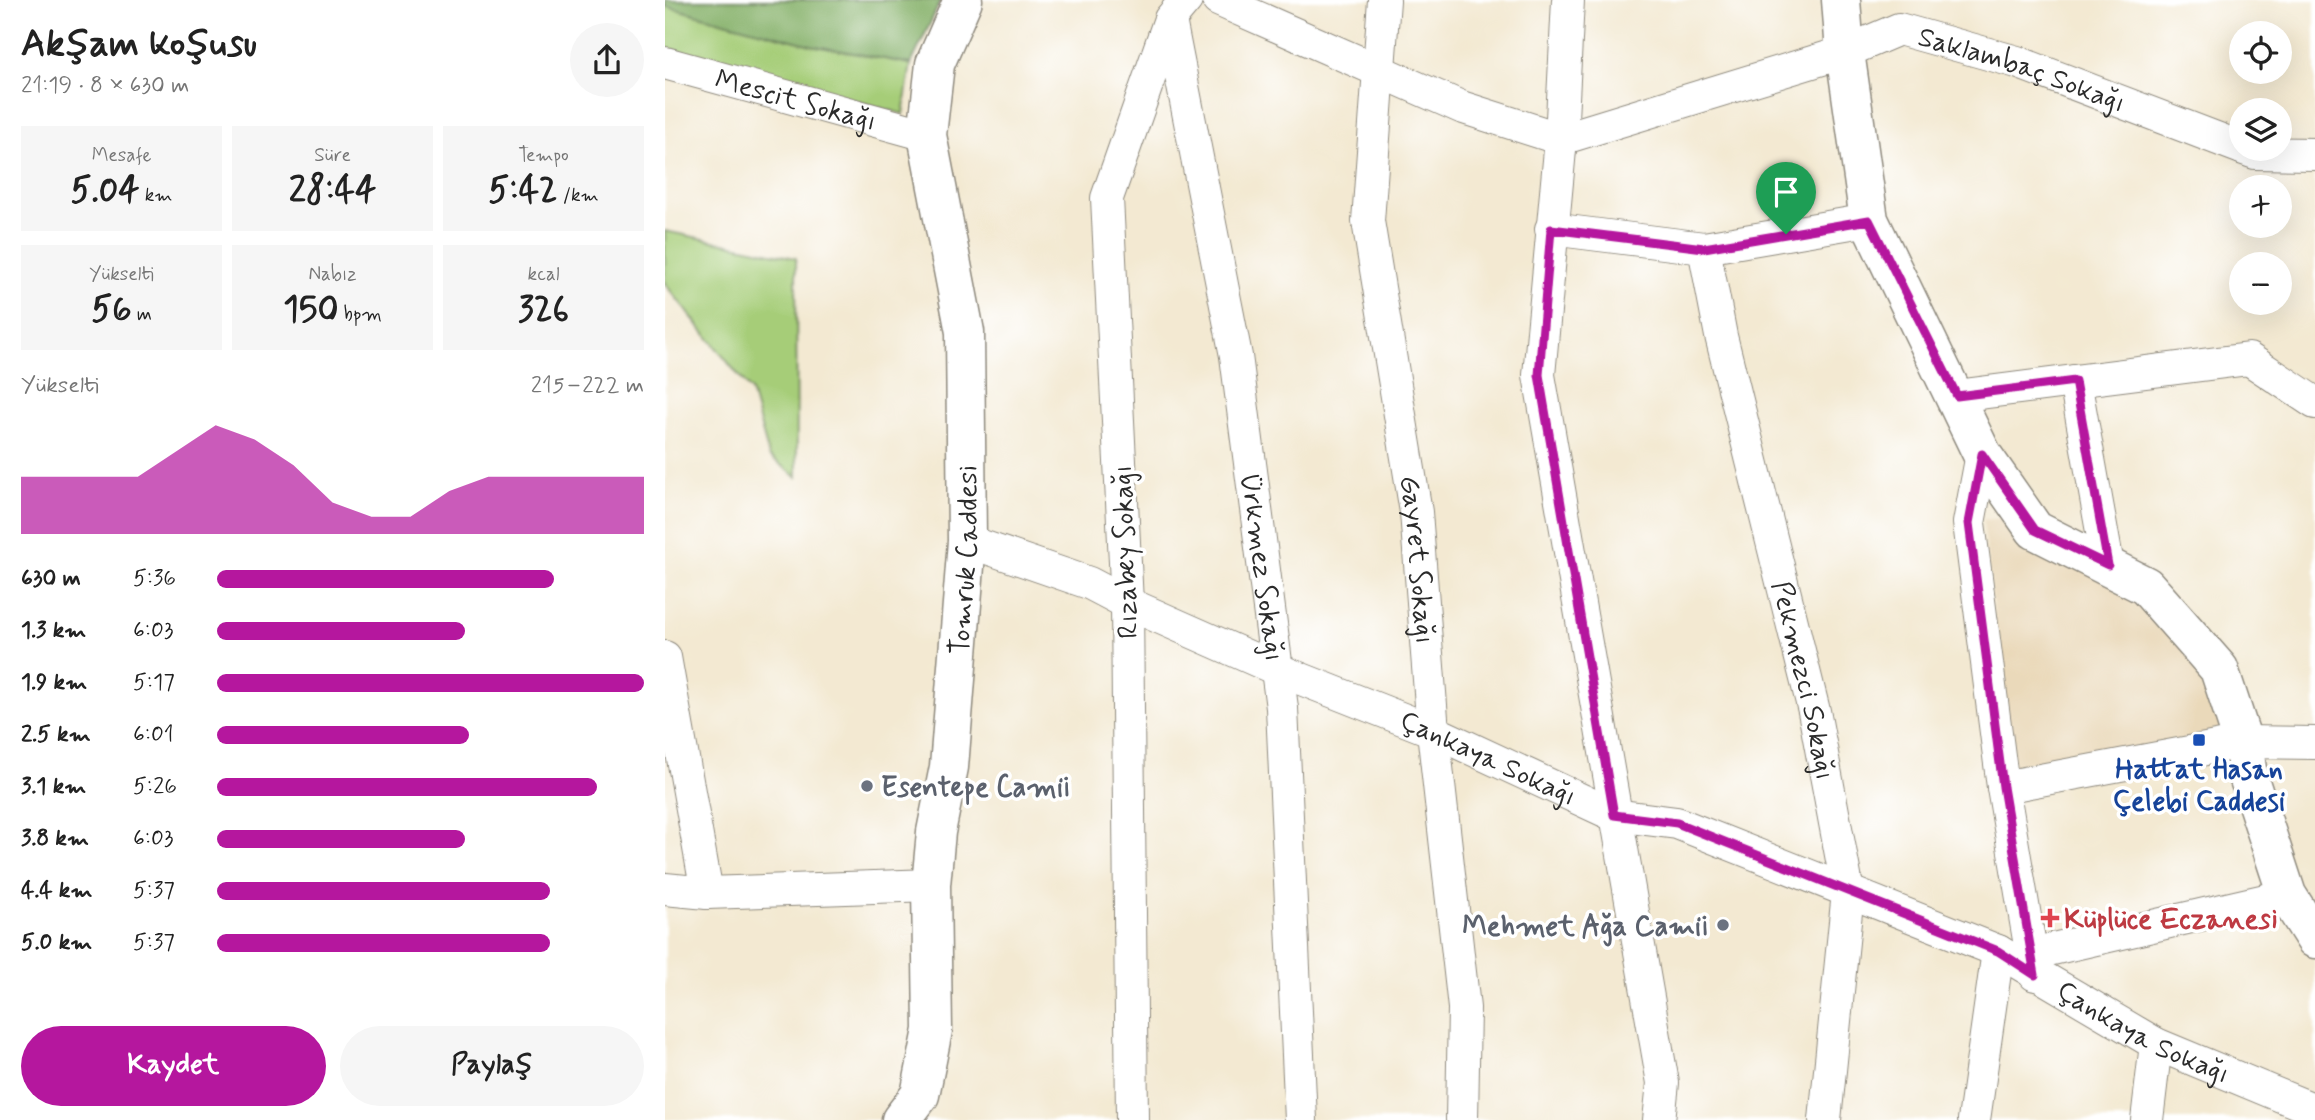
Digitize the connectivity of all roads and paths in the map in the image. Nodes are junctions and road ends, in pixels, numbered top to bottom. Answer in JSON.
{"nodes":[{"id":1,"x":963,"y":0,"type":"edge"},
{"id":2,"x":1218,"y":0,"type":"edge"},
{"id":3,"x":1384,"y":0,"type":"edge"},
{"id":4,"x":1567,"y":0,"type":"edge"},
{"id":5,"x":1841,"y":0,"type":"edge"},
{"id":6,"x":1178,"y":9,"type":"edge"},
{"id":7,"x":1845,"y":52,"type":"junction"},
{"id":8,"x":665,"y":63,"type":"edge"},
{"id":9,"x":1380,"y":71,"type":"junction"},
{"id":10,"x":927,"y":135,"type":"junction"},
{"id":11,"x":1561,"y":139,"type":"junction"},
{"id":12,"x":2229,"y":143,"type":"edge"},
{"id":13,"x":2292,"y":154,"type":"edge"},
{"id":14,"x":2315,"y":154,"type":"edge"},
{"id":15,"x":1869,"y":220,"type":"junction"},
{"id":16,"x":1551,"y":229,"type":"junction"},
{"id":17,"x":1704,"y":248,"type":"junction"},
{"id":18,"x":2075,"y":381,"type":"junction"},
{"id":19,"x":1957,"y":396,"type":"junction"},
{"id":20,"x":2315,"y":403,"type":"edge"},
{"id":21,"x":1982,"y":454,"type":"junction"},
{"id":22,"x":967,"y":541,"type":"junction"},
{"id":23,"x":2108,"y":565,"type":"junction"},
{"id":24,"x":1127,"y":603,"type":"junction"},
{"id":25,"x":665,"y":657,"type":"edge"},
{"id":26,"x":1276,"y":669,"type":"junction"},
{"id":27,"x":1433,"y":731,"type":"junction"},
{"id":28,"x":2243,"y":742,"type":"junction"},
{"id":29,"x":2315,"y":743,"type":"edge"},
{"id":30,"x":2003,"y":787,"type":"junction"},
{"id":31,"x":1614,"y":815,"type":"junction"},
{"id":32,"x":931,"y":885,"type":"junction"},
{"id":33,"x":665,"y":889,"type":"edge"},
{"id":34,"x":1848,"y":892,"type":"junction"},
{"id":35,"x":707,"y":893,"type":"junction"},
{"id":36,"x":2287,"y":895,"type":"junction"},
{"id":37,"x":2315,"y":939,"type":"edge"},
{"id":38,"x":1998,"y":951,"type":"junction"},
{"id":39,"x":2033,"y":965,"type":"junction"},
{"id":40,"x":2156,"y":1044,"type":"junction"},
{"id":41,"x":2313,"y":1113,"type":"edge"},
{"id":42,"x":901,"y":1120,"type":"edge"},
{"id":43,"x":1132,"y":1120,"type":"edge"},
{"id":44,"x":1301,"y":1120,"type":"edge"},
{"id":45,"x":1462,"y":1120,"type":"edge"},
{"id":46,"x":1658,"y":1120,"type":"edge"},
{"id":47,"x":1825,"y":1120,"type":"edge"},
{"id":48,"x":1974,"y":1120,"type":"edge"},
{"id":49,"x":2147,"y":1120,"type":"edge"}],
"edges":[{"from":1,"to":10,"type":"main road","name":"Tomruk Caddesi"},
{"from":2,"to":9,"type":"street"},
{"from":3,"to":9,"type":"street","name":"Gayret Sokağı"},
{"from":4,"to":11,"type":"street"},
{"from":5,"to":7,"type":"main road"},
{"from":6,"to":24,"type":"street","name":"Rızabey Sokağı"},
{"from":6,"to":26,"type":"street","name":"Ürkmez Sokağı"},
{"from":7,"to":11,"type":"street","name":"Saklambaç Sokağı"},
{"from":7,"to":12,"type":"street","name":"Saklambaç Sokağı"},
{"from":7,"to":15,"type":"main road"},
{"from":8,"to":10,"type":"street","name":"Mescit Sokağı"},
{"from":9,"to":11,"type":"street"},
{"from":9,"to":27,"type":"street","name":"Gayret Sokağı"},
{"from":10,"to":22,"type":"main road","name":"Tomruk Caddesi"},
{"from":11,"to":16,"type":"street"},
{"from":13,"to":14,"type":"street","name":"Saklambaç Sokağı"},
{"from":15,"to":17,"type":"street"},
{"from":15,"to":19,"type":"main road"},
{"from":16,"to":17,"type":"street"},
{"from":16,"to":31,"type":"street"},
{"from":17,"to":34,"type":"street","name":"Pekmezci Sokağı"},
{"from":18,"to":19,"type":"street"},
{"from":18,"to":20,"type":"street"},
{"from":18,"to":23,"type":"street"},
{"from":19,"to":21,"type":"main road"},
{"from":21,"to":23,"type":"main road"},
{"from":21,"to":30,"type":"street"},
{"from":22,"to":24,"type":"street","name":"Çankaya Sokağı"},
{"from":22,"to":32,"type":"main road","name":"Tomruk Caddesi"},
{"from":23,"to":28,"type":"main road"},
{"from":24,"to":26,"type":"street","name":"Çankaya Sokağı"},
{"from":24,"to":43,"type":"street","name":"Rızabey Sokağı"},
{"from":25,"to":35,"type":"street"},
{"from":26,"to":27,"type":"street","name":"Çankaya Sokağı"},
{"from":26,"to":44,"type":"street","name":"Ürkmez Sokağı"},
{"from":27,"to":31,"type":"street","name":"Çankaya Sokağı"},
{"from":27,"to":45,"type":"street","name":"Gayret Sokağı"},
{"from":28,"to":29,"type":"street"},
{"from":28,"to":30,"type":"street"},
{"from":28,"to":36,"type":"main road"},
{"from":30,"to":39,"type":"street"},
{"from":31,"to":34,"type":"street","name":"Çankaya Sokağı"},
{"from":31,"to":46,"type":"street"},
{"from":32,"to":35,"type":"street"},
{"from":32,"to":42,"type":"main road","name":"Tomruk Caddesi"},
{"from":33,"to":35,"type":"street"},
{"from":34,"to":38,"type":"street","name":"Çankaya Sokağı"},
{"from":34,"to":47,"type":"street","name":"Pekmezci Sokağı"},
{"from":36,"to":37,"type":"main road"},
{"from":36,"to":39,"type":"street"},
{"from":38,"to":39,"type":"street","name":"Çankaya Sokağı"},
{"from":38,"to":48,"type":"street"},
{"from":39,"to":40,"type":"street","name":"Çankaya Sokağı"},
{"from":40,"to":41,"type":"street","name":"Çankaya Sokağı"},
{"from":40,"to":49,"type":"street"}]}
